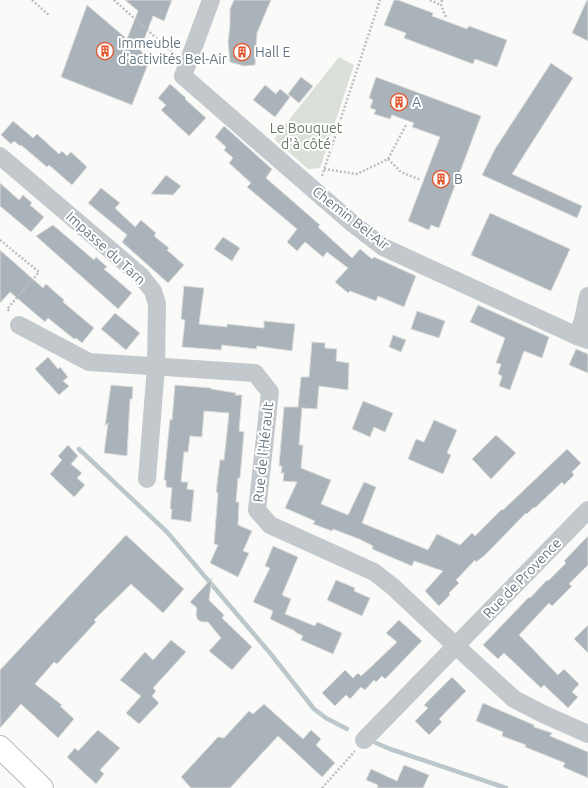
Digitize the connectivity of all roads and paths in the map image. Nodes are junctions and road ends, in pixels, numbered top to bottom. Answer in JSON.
{"nodes":[{"id":1,"x":32,"y":0,"type":"edge"},
{"id":2,"x":114,"y":0,"type":"edge"},
{"id":3,"x":211,"y":0,"type":"edge"},
{"id":4,"x":380,"y":0,"type":"edge"},
{"id":5,"x":430,"y":0,"type":"edge"},
{"id":6,"x":442,"y":0,"type":"edge"},
{"id":7,"x":441,"y":5,"type":"junction"},
{"id":8,"x":50,"y":16,"type":"dead end"},
{"id":9,"x":446,"y":17,"type":"dead end"},
{"id":10,"x":185,"y":71,"type":"junction"},
{"id":11,"x":406,"y":126,"type":"dead end"},
{"id":12,"x":0,"y":156,"type":"edge"},
{"id":13,"x":388,"y":158,"type":"junction"},
{"id":14,"x":324,"y":170,"type":"junction"},
{"id":15,"x":421,"y":180,"type":"dead end"},
{"id":16,"x":316,"y":192,"type":"junction"},
{"id":17,"x":0,"y":240,"type":"edge"},
{"id":18,"x":588,"y":296,"type":"edge"},
{"id":19,"x":20,"y":325,"type":"joint"},
{"id":20,"x":582,"y":338,"type":"edge"},
{"id":21,"x":156,"y":367,"type":"junction"},
{"id":22,"x":147,"y":479,"type":"dead end"},
{"id":23,"x":588,"y":510,"type":"edge"},
{"id":24,"x":456,"y":646,"type":"junction"},
{"id":25,"x":588,"y":734,"type":"edge"},
{"id":26,"x":364,"y":740,"type":"joint"},
{"id":27,"x":0,"y":747,"type":"edge"},
{"id":28,"x":42,"y":788,"type":"edge"},
{"id":29,"x":322,"y":788,"type":"edge"}],
"edges":[{"from":1,"to":8,"type":"path"},
{"from":2,"to":10,"type":"path"},
{"from":3,"to":10,"type":"street"},
{"from":4,"to":14,"type":"path"},
{"from":5,"to":7,"type":"path"},
{"from":6,"to":7,"type":"path"},
{"from":7,"to":9,"type":"path"},
{"from":10,"to":16,"type":"street","name":"Chemin Bel-Air"},
{"from":11,"to":13,"type":"path"},
{"from":12,"to":21,"type":"street","name":"Impasse du Tarn"},
{"from":13,"to":14,"type":"path"},
{"from":13,"to":15,"type":"path"},
{"from":14,"to":16,"type":"path"},
{"from":16,"to":20,"type":"street","name":"Chemin Bel-Air"},
{"from":17,"to":19,"type":"path"},
{"from":18,"to":20,"type":"street"},
{"from":19,"to":21,"type":"street","name":"Rue de l'Hérault"},
{"from":21,"to":22,"type":"street","name":"Impasse du Tarn"},
{"from":21,"to":24,"type":"street","name":"Rue de l'Hérault"},
{"from":23,"to":24,"type":"street","name":"Rue de Provence"},
{"from":24,"to":25,"type":"street","name":"Rue de l'Hérault"},
{"from":24,"to":26,"type":"street"},
{"from":26,"to":29,"type":"path"},
{"from":27,"to":28,"type":"street"}]}
